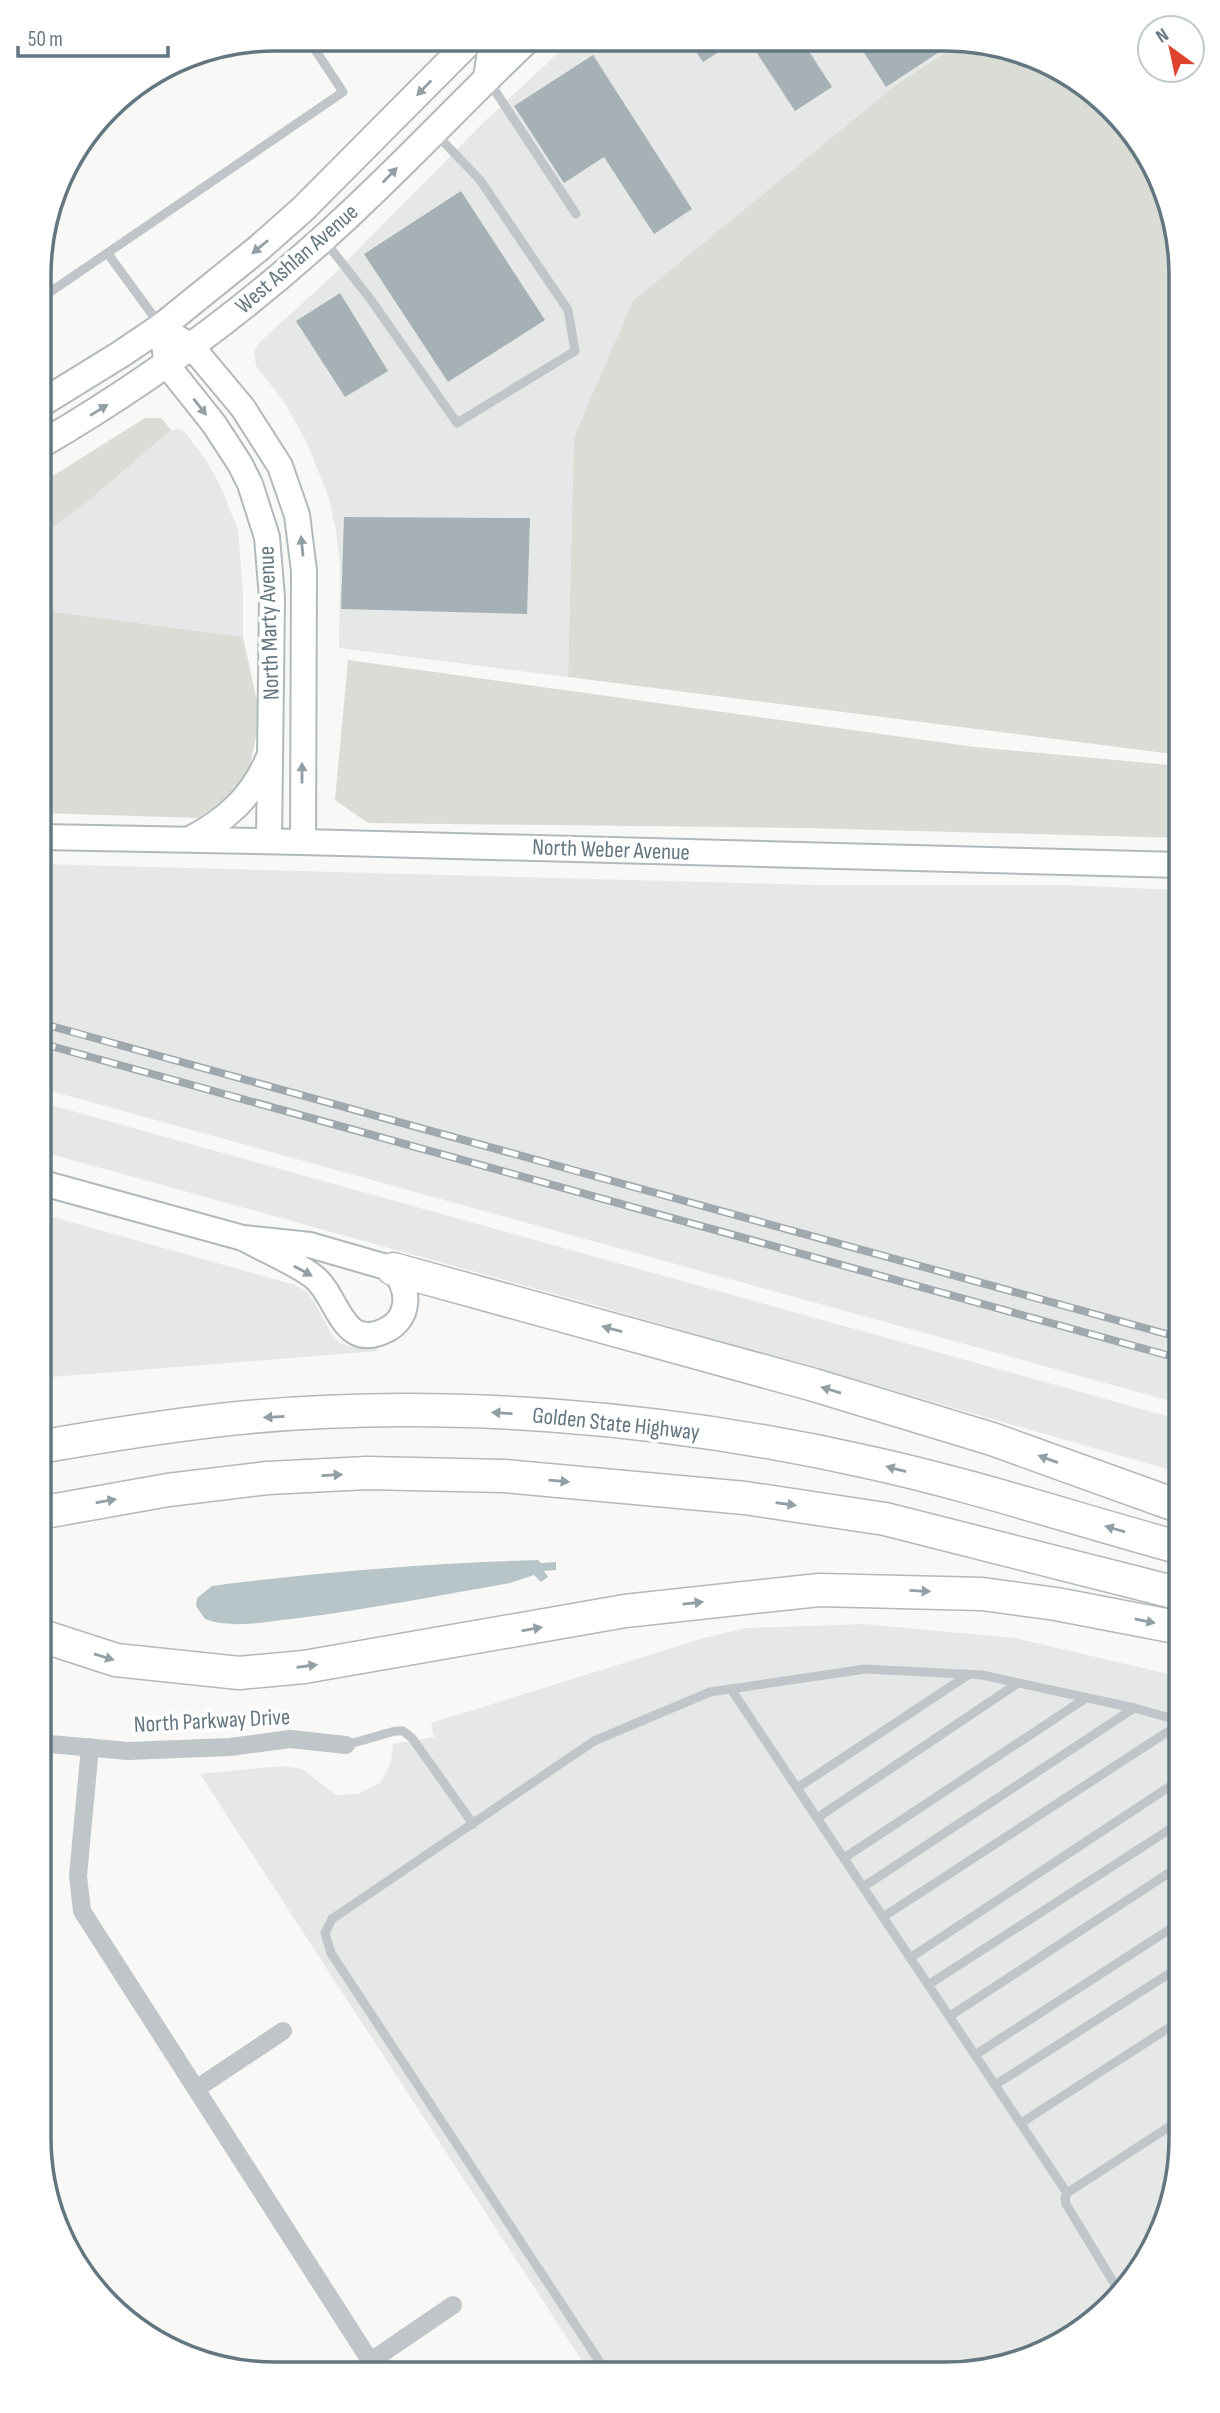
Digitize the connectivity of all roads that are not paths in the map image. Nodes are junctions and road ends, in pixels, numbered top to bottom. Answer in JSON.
{"nodes":[{"id":1,"x":316,"y":51,"type":"edge"},
{"id":2,"x":460,"y":51,"type":"edge"},
{"id":3,"x":491,"y":51,"type":"edge"},
{"id":4,"x":515,"y":51,"type":"edge"},
{"id":5,"x":487,"y":78,"type":"junction"},
{"id":6,"x":433,"y":131,"type":"junction"},
{"id":7,"x":576,"y":214,"type":"dead end"},
{"id":8,"x":322,"y":239,"type":"junction"},
{"id":9,"x":108,"y":254,"type":"junction"},
{"id":10,"x":51,"y":292,"type":"edge"},
{"id":11,"x":161,"y":327,"type":"junction"},
{"id":12,"x":192,"y":347,"type":"junction"},
{"id":13,"x":167,"y":365,"type":"junction"},
{"id":14,"x":51,"y":397,"type":"edge"},
{"id":15,"x":51,"y":438,"type":"edge"},
{"id":16,"x":272,"y":749,"type":"junction"},
{"id":17,"x":51,"y":837,"type":"edge"},
{"id":18,"x":187,"y":841,"type":"junction"},
{"id":19,"x":269,"y":841,"type":"junction"},
{"id":20,"x":303,"y":842,"type":"junction"},
{"id":21,"x":1169,"y":865,"type":"edge"},
{"id":22,"x":51,"y":1185,"type":"edge"},
{"id":23,"x":243,"y":1238,"type":"junction"},
{"id":24,"x":393,"y":1269,"type":"junction"},
{"id":25,"x":51,"y":1445,"type":"edge"},
{"id":26,"x":1169,"y":1503,"type":"edge"},
{"id":27,"x":51,"y":1511,"type":"edge"},
{"id":28,"x":1169,"y":1545,"type":"edge"},
{"id":29,"x":1169,"y":1591,"type":"edge"},
{"id":30,"x":1169,"y":1626,"type":"edge"},
{"id":31,"x":51,"y":1639,"type":"edge"},
{"id":32,"x":968,"y":1675,"type":"junction"},
{"id":33,"x":1018,"y":1683,"type":"junction"},
{"id":34,"x":731,"y":1689,"type":"junction"},
{"id":35,"x":1086,"y":1698,"type":"junction"},
{"id":36,"x":1134,"y":1708,"type":"junction"},
{"id":37,"x":1169,"y":1718,"type":"edge"},
{"id":38,"x":1169,"y":1730,"type":"edge"},
{"id":39,"x":51,"y":1744,"type":"edge"},
{"id":40,"x":346,"y":1745,"type":"joint"},
{"id":41,"x":90,"y":1747,"type":"junction"},
{"id":42,"x":1169,"y":1787,"type":"edge"},
{"id":43,"x":797,"y":1788,"type":"junction"},
{"id":44,"x":817,"y":1818,"type":"junction"},
{"id":45,"x":472,"y":1824,"type":"junction"},
{"id":46,"x":1169,"y":1830,"type":"edge"},
{"id":47,"x":844,"y":1858,"type":"junction"},
{"id":48,"x":1169,"y":1873,"type":"edge"},
{"id":49,"x":863,"y":1887,"type":"junction"},
{"id":50,"x":883,"y":1917,"type":"junction"},
{"id":51,"x":1169,"y":1930,"type":"edge"},
{"id":52,"x":911,"y":1958,"type":"junction"},
{"id":53,"x":1169,"y":1974,"type":"edge"},
{"id":54,"x":928,"y":1985,"type":"junction"},
{"id":55,"x":950,"y":2017,"type":"junction"},
{"id":56,"x":1169,"y":2028,"type":"edge"},
{"id":57,"x":283,"y":2031,"type":"dead end"},
{"id":58,"x":975,"y":2055,"type":"junction"},
{"id":59,"x":995,"y":2085,"type":"junction"},
{"id":60,"x":196,"y":2089,"type":"junction"},
{"id":61,"x":1021,"y":2123,"type":"junction"},
{"id":62,"x":1169,"y":2127,"type":"edge"},
{"id":63,"x":1067,"y":2193,"type":"junction"},
{"id":64,"x":1115,"y":2285,"type":"edge"},
{"id":65,"x":453,"y":2305,"type":"dead end"},
{"id":66,"x":372,"y":2362,"type":"edge"},
{"id":67,"x":381,"y":2362,"type":"edge"},
{"id":68,"x":599,"y":2362,"type":"edge"}],
"edges":[{"from":1,"to":9,"type":"lane"},
{"from":2,"to":11,"type":"main road","name":"West Ashlan Avenue","one_way":true},
{"from":3,"to":5,"type":"main road"},
{"from":4,"to":5,"type":"main road","name":"West Ashlan Avenue"},
{"from":5,"to":6,"type":"main road","name":"West Ashlan Avenue"},
{"from":5,"to":7,"type":"lane"},
{"from":8,"to":6,"type":"main road","name":"West Ashlan Avenue","one_way":true},
{"from":6,"to":8,"type":"lane"},
{"from":8,"to":12,"type":"main road","name":"West Ashlan Avenue"},
{"from":9,"to":10,"type":"lane"},
{"from":9,"to":11,"type":"lane"},
{"from":11,"to":12,"type":"main road","name":"North Marty Avenue"},
{"from":11,"to":13,"type":"main road","name":"North Marty Avenue"},
{"from":11,"to":14,"type":"main road","name":"West Ashlan Avenue"},
{"from":12,"to":13,"type":"main road","name":"West Ashlan Avenue"},
{"from":20,"to":12,"type":"main road","name":"North Marty Avenue","one_way":true},
{"from":15,"to":13,"type":"main road","name":"West Ashlan Avenue","one_way":true},
{"from":13,"to":16,"type":"main road","name":"North Marty Avenue","one_way":true},
{"from":16,"to":18,"type":"main road"},
{"from":16,"to":19,"type":"main road","name":"North Marty Avenue"},
{"from":17,"to":18,"type":"main road","name":"North Weber Avenue"},
{"from":18,"to":19,"type":"main road","name":"North Weber Avenue"},
{"from":19,"to":20,"type":"main road","name":"North Weber Avenue"},
{"from":20,"to":21,"type":"main road","name":"North Weber Avenue"},
{"from":22,"to":23,"type":"main road"},
{"from":23,"to":24,"type":"main road"},
{"from":23,"to":24,"type":"main road","one_way":true},
{"from":26,"to":24,"type":"highway","one_way":true},
{"from":28,"to":25,"type":"highway","name":"Golden State Highway","one_way":true},
{"from":27,"to":29,"type":"highway","one_way":true},
{"from":31,"to":30,"type":"highway","one_way":true},
{"from":32,"to":33,"type":"lane"},
{"from":32,"to":34,"type":"lane"},
{"from":32,"to":43,"type":"lane"},
{"from":33,"to":35,"type":"lane"},
{"from":33,"to":44,"type":"lane"},
{"from":34,"to":43,"type":"lane"},
{"from":34,"to":45,"type":"lane"},
{"from":35,"to":36,"type":"lane"},
{"from":35,"to":47,"type":"lane"},
{"from":36,"to":37,"type":"lane"},
{"from":36,"to":49,"type":"lane"},
{"from":38,"to":50,"type":"lane"},
{"from":39,"to":41,"type":"street","name":"North Parkway Drive"},
{"from":40,"to":41,"type":"street","name":"North Parkway Drive"},
{"from":40,"to":45,"type":"lane"},
{"from":41,"to":60,"type":"street"},
{"from":42,"to":52,"type":"lane"},
{"from":43,"to":44,"type":"lane"},
{"from":44,"to":47,"type":"lane"},
{"from":45,"to":68,"type":"lane"},
{"from":46,"to":54,"type":"lane"},
{"from":47,"to":49,"type":"lane"},
{"from":48,"to":55,"type":"lane"},
{"from":49,"to":50,"type":"lane"},
{"from":50,"to":52,"type":"lane"},
{"from":51,"to":58,"type":"lane"},
{"from":52,"to":54,"type":"lane"},
{"from":53,"to":59,"type":"lane"},
{"from":54,"to":55,"type":"lane"},
{"from":55,"to":58,"type":"lane"},
{"from":56,"to":61,"type":"lane"},
{"from":57,"to":60,"type":"street"},
{"from":58,"to":59,"type":"lane"},
{"from":59,"to":61,"type":"lane"},
{"from":60,"to":66,"type":"street"},
{"from":61,"to":63,"type":"lane"},
{"from":62,"to":63,"type":"lane"},
{"from":63,"to":64,"type":"lane"},
{"from":65,"to":67,"type":"street"}]}
